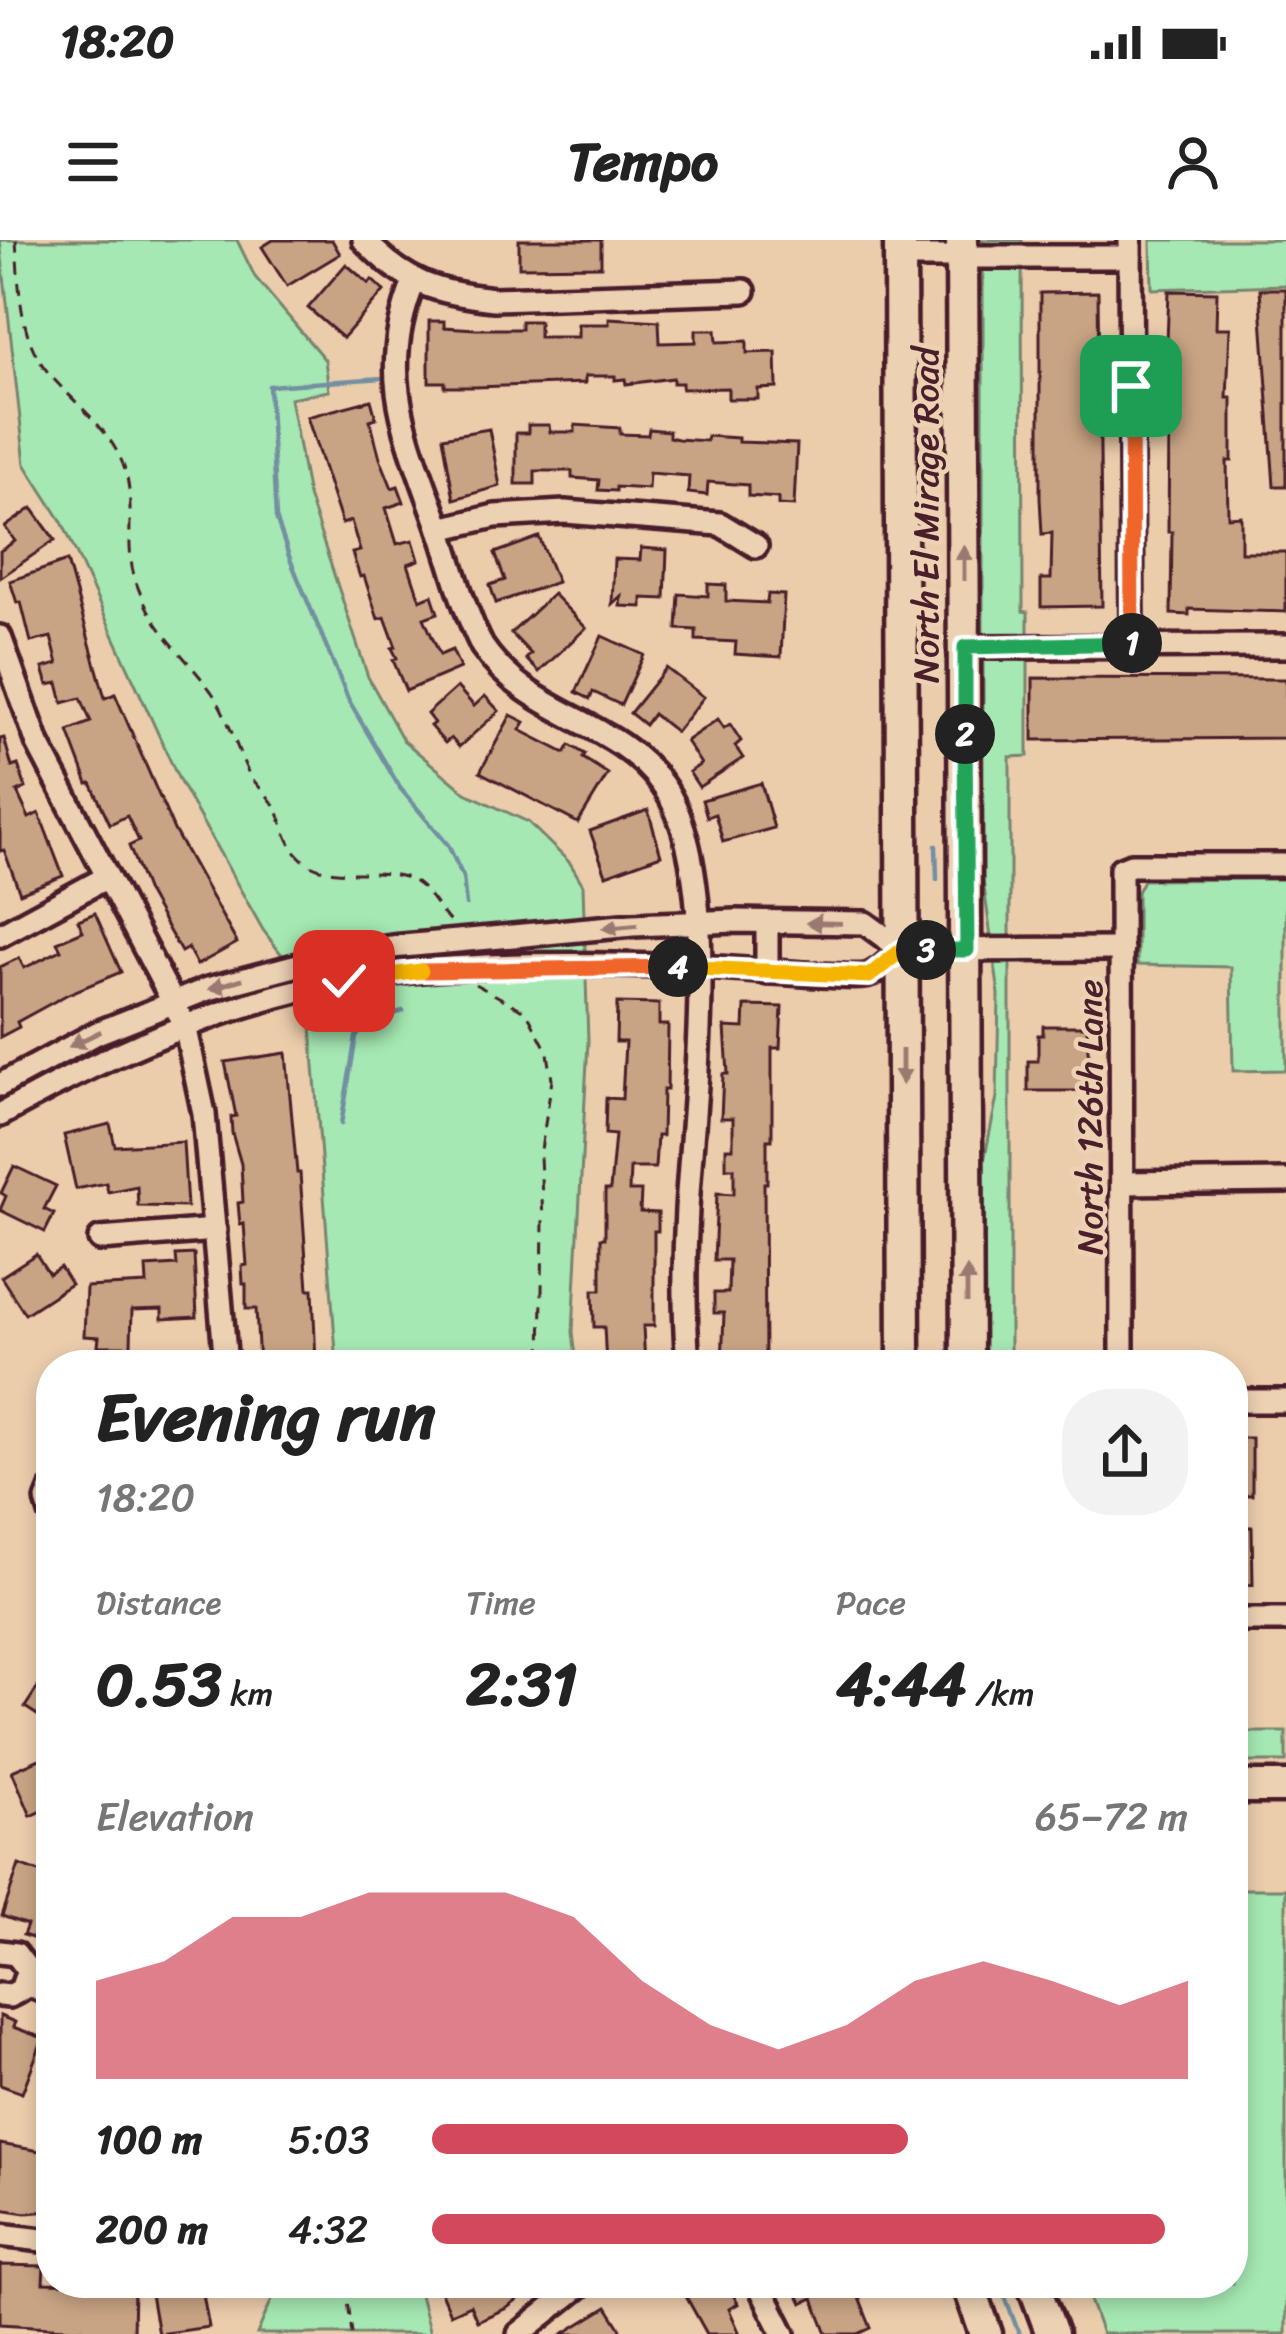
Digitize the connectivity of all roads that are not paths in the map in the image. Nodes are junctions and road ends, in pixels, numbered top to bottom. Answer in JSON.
{"nodes":[{"id":1,"x":364,"y":240,"type":"edge"},
{"id":2,"x":1130,"y":248,"type":"edge"},
{"id":3,"x":900,"y":249,"type":"edge"},
{"id":4,"x":962,"y":249,"type":"edge"},
{"id":5,"x":413,"y":282,"type":"junction"},
{"id":6,"x":744,"y":291,"type":"dead end"},
{"id":7,"x":440,"y":529,"type":"junction"},
{"id":8,"x":756,"y":546,"type":"dead end"},
{"id":9,"x":0,"y":637,"type":"edge"},
{"id":10,"x":1132,"y":646,"type":"junction"},
{"id":11,"x":1286,"y":646,"type":"edge"},
{"id":12,"x":965,"y":647,"type":"junction"},
{"id":13,"x":1286,"y":865,"type":"edge"},
{"id":14,"x":107,"y":877,"type":"junction"},
{"id":15,"x":697,"y":921,"type":"junction"},
{"id":16,"x":767,"y":922,"type":"junction"},
{"id":17,"x":0,"y":935,"type":"edge"},
{"id":18,"x":1122,"y":949,"type":"junction"},
{"id":19,"x":902,"y":950,"type":"junction"},
{"id":20,"x":967,"y":950,"type":"junction"},
{"id":21,"x":698,"y":959,"type":"junction"},
{"id":22,"x":766,"y":973,"type":"junction"},
{"id":23,"x":180,"y":1013,"type":"junction"},
{"id":24,"x":0,"y":1085,"type":"edge"},
{"id":25,"x":0,"y":1115,"type":"edge"},
{"id":26,"x":1286,"y":1181,"type":"edge"},
{"id":27,"x":1122,"y":1183,"type":"junction"},
{"id":28,"x":215,"y":1230,"type":"junction"},
{"id":29,"x":100,"y":1239,"type":"dead end"},
{"id":30,"x":225,"y":1350,"type":"edge"},
{"id":31,"x":687,"y":1350,"type":"edge"},
{"id":32,"x":904,"y":1350,"type":"edge"},
{"id":33,"x":967,"y":1350,"type":"edge"},
{"id":34,"x":1123,"y":1350,"type":"edge"},
{"id":35,"x":1248,"y":1401,"type":"edge"},
{"id":36,"x":1286,"y":1401,"type":"edge"},
{"id":37,"x":1248,"y":1620,"type":"edge"},
{"id":38,"x":1286,"y":1620,"type":"edge"},
{"id":39,"x":1248,"y":1786,"type":"edge"},
{"id":40,"x":1286,"y":1787,"type":"edge"},
{"id":41,"x":0,"y":1952,"type":"edge"},
{"id":42,"x":26,"y":1984,"type":"junction"},
{"id":43,"x":36,"y":1988,"type":"edge"},
{"id":44,"x":0,"y":1995,"type":"edge"},
{"id":45,"x":0,"y":2235,"type":"edge"},
{"id":46,"x":36,"y":2239,"type":"edge"},
{"id":47,"x":565,"y":2298,"type":"edge"},
{"id":48,"x":766,"y":2298,"type":"edge"},
{"id":49,"x":973,"y":2298,"type":"edge"},
{"id":50,"x":1039,"y":2298,"type":"edge"},
{"id":51,"x":524,"y":2333,"type":"edge"},
{"id":52,"x":784,"y":2334,"type":"edge"},
{"id":53,"x":986,"y":2334,"type":"edge"},
{"id":54,"x":1052,"y":2334,"type":"edge"}],
"edges":[{"from":1,"to":5,"type":"street"},
{"from":2,"to":4,"type":"street"},
{"from":2,"to":10,"type":"street"},
{"from":3,"to":4,"type":"street"},
{"from":3,"to":19,"type":"main road","name":"North El Mirage Road"},
{"from":12,"to":4,"type":"main road","name":"North El Mirage Road","one_way":true},
{"from":5,"to":6,"type":"street"},
{"from":5,"to":7,"type":"street"},
{"from":7,"to":8,"type":"street"},
{"from":7,"to":15,"type":"street"},
{"from":9,"to":14,"type":"street"},
{"from":10,"to":11,"type":"street"},
{"from":10,"to":12,"type":"street"},
{"from":12,"to":20,"type":"main road","name":"North El Mirage Road"},
{"from":13,"to":18,"type":"street","name":"North 126th Lane"},
{"from":14,"to":17,"type":"street"},
{"from":14,"to":23,"type":"street"},
{"from":15,"to":16,"type":"street"},
{"from":15,"to":21,"type":"street"},
{"from":15,"to":23,"type":"street","one_way":true},
{"from":19,"to":16,"type":"street","one_way":true},
{"from":16,"to":22,"type":"street"},
{"from":18,"to":20,"type":"street"},
{"from":18,"to":27,"type":"street","name":"North 126th Lane"},
{"from":19,"to":20,"type":"street"},
{"from":19,"to":22,"type":"street"},
{"from":19,"to":32,"type":"main road","name":"North El Mirage Road","one_way":true},
{"from":33,"to":20,"type":"main road","name":"North El Mirage Road","one_way":true},
{"from":21,"to":22,"type":"street"},
{"from":21,"to":23,"type":"street"},
{"from":21,"to":31,"type":"street"},
{"from":23,"to":24,"type":"street","one_way":true},
{"from":23,"to":25,"type":"street"},
{"from":23,"to":28,"type":"street"},
{"from":26,"to":27,"type":"street"},
{"from":27,"to":34,"type":"street","name":"North 126th Lane"},
{"from":28,"to":29,"type":"street"},
{"from":28,"to":30,"type":"street"},
{"from":35,"to":36,"type":"street"},
{"from":37,"to":38,"type":"street"},
{"from":39,"to":40,"type":"main road"},
{"from":41,"to":42,"type":"street"},
{"from":42,"to":43,"type":"street"},
{"from":42,"to":44,"type":"street"},
{"from":45,"to":46,"type":"street"},
{"from":47,"to":51,"type":"street"},
{"from":48,"to":52,"type":"street"},
{"from":49,"to":53,"type":"main road"},
{"from":50,"to":54,"type":"main road"}]}
